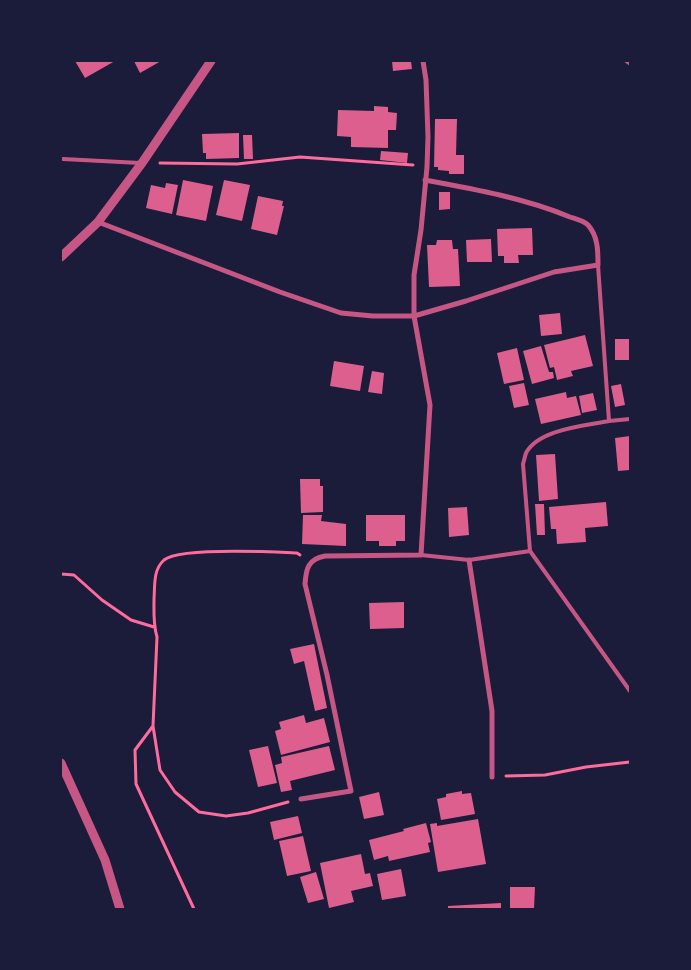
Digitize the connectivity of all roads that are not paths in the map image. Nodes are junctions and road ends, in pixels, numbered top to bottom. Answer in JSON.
{"nodes":[{"id":1,"x":211,"y":61,"type":"edge"},
{"id":2,"x":423,"y":61,"type":"edge"},
{"id":3,"x":63,"y":159,"type":"dead end"},
{"id":4,"x":142,"y":163,"type":"junction"},
{"id":5,"x":425,"y":180,"type":"junction"},
{"id":6,"x":98,"y":222,"type":"junction"},
{"id":7,"x":61,"y":257,"type":"edge"},
{"id":8,"x":598,"y":265,"type":"junction"},
{"id":9,"x":414,"y":316,"type":"junction"},
{"id":10,"x":630,"y":420,"type":"edge"},
{"id":11,"x":609,"y":421,"type":"junction"},
{"id":12,"x":530,"y":551,"type":"junction"},
{"id":13,"x":421,"y":555,"type":"junction"},
{"id":14,"x":469,"y":560,"type":"junction"},
{"id":15,"x":630,"y":691,"type":"edge"},
{"id":16,"x":61,"y":763,"type":"edge"},
{"id":17,"x":492,"y":777,"type":"road end"},
{"id":18,"x":301,"y":799,"type":"road end"},
{"id":19,"x":120,"y":909,"type":"edge"}],
"edges":[{"from":1,"to":4,"type":"street"},
{"from":2,"to":5,"type":"street"},
{"from":3,"to":4,"type":"lane"},
{"from":4,"to":6,"type":"street"},
{"from":5,"to":8,"type":"street"},
{"from":5,"to":9,"type":"street"},
{"from":6,"to":7,"type":"street"},
{"from":6,"to":9,"type":"street"},
{"from":8,"to":9,"type":"street"},
{"from":8,"to":11,"type":"lane"},
{"from":9,"to":13,"type":"street"},
{"from":10,"to":11,"type":"lane"},
{"from":11,"to":12,"type":"lane"},
{"from":12,"to":14,"type":"lane"},
{"from":12,"to":15,"type":"lane"},
{"from":13,"to":14,"type":"lane"},
{"from":13,"to":18,"type":"street"},
{"from":14,"to":17,"type":"street"},
{"from":16,"to":19,"type":"street"}]}
